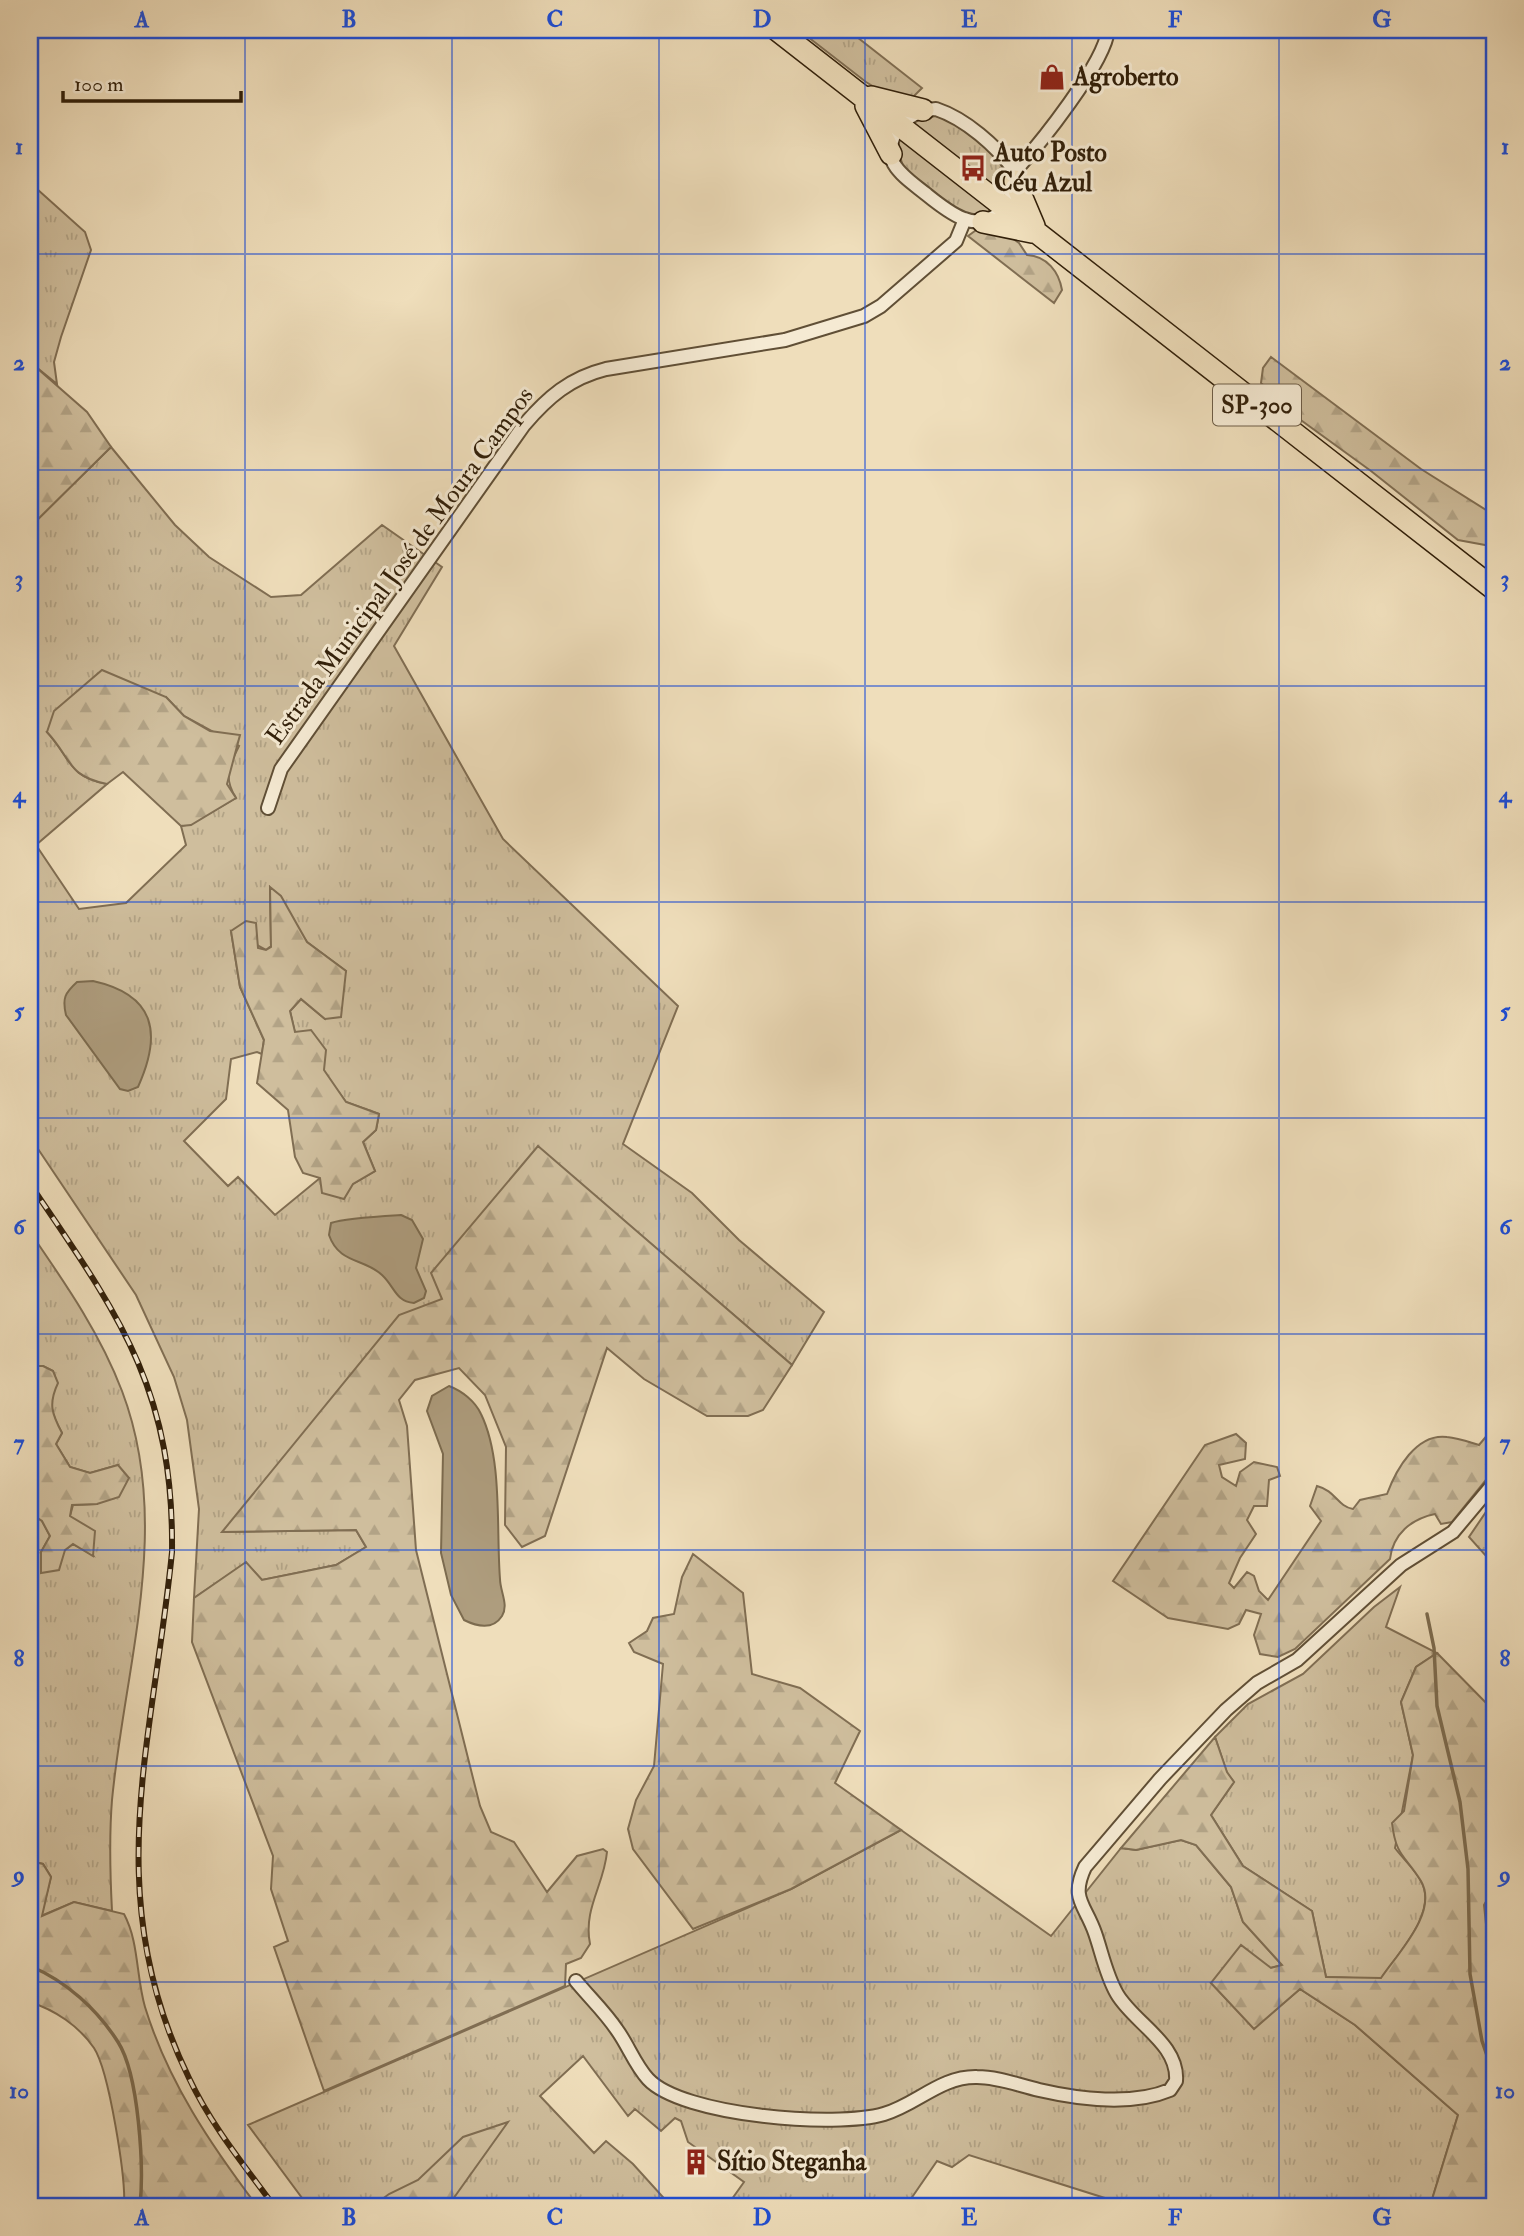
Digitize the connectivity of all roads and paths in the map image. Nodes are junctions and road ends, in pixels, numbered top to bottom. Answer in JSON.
{"nodes":[{"id":1,"x":777,"y":30,"type":"edge"},
{"id":2,"x":1108,"y":30,"type":"edge"},
{"id":3,"x":858,"y":93,"type":"junction"},
{"id":4,"x":923,"y":110,"type":"junction"},
{"id":5,"x":900,"y":126,"type":"junction"},
{"id":6,"x":891,"y":153,"type":"junction"},
{"id":7,"x":1015,"y":176,"type":"junction"},
{"id":8,"x":1005,"y":207,"type":"junction"},
{"id":9,"x":974,"y":221,"type":"junction"},
{"id":10,"x":1039,"y":234,"type":"junction"},
{"id":11,"x":1494,"y":589,"type":"edge"},
{"id":12,"x":268,"y":808,"type":"dead end"},
{"id":13,"x":1494,"y":1483,"type":"edge"},
{"id":14,"x":576,"y":1981,"type":"dead end"}],
"edges":[{"from":1,"to":3,"type":"main road","number":"SP-300"},
{"from":2,"to":7,"type":"street"},
{"from":3,"to":4,"type":"main road"},
{"from":3,"to":5,"type":"main road","number":"SP-300"},
{"from":3,"to":6,"type":"main road"},
{"from":4,"to":5,"type":"street"},
{"from":4,"to":7,"type":"street"},
{"from":5,"to":6,"type":"street"},
{"from":5,"to":8,"type":"main road","number":"SP-300"},
{"from":6,"to":9,"type":"street"},
{"from":7,"to":8,"type":"street"},
{"from":7,"to":10,"type":"main road"},
{"from":8,"to":9,"type":"street"},
{"from":8,"to":10,"type":"main road","number":"SP-300"},
{"from":9,"to":10,"type":"main road"},
{"from":9,"to":12,"type":"street","name":"Estrada Municipal José de Moura Campos"},
{"from":10,"to":11,"type":"main road","number":"SP-300"},
{"from":13,"to":14,"type":"street"}]}
